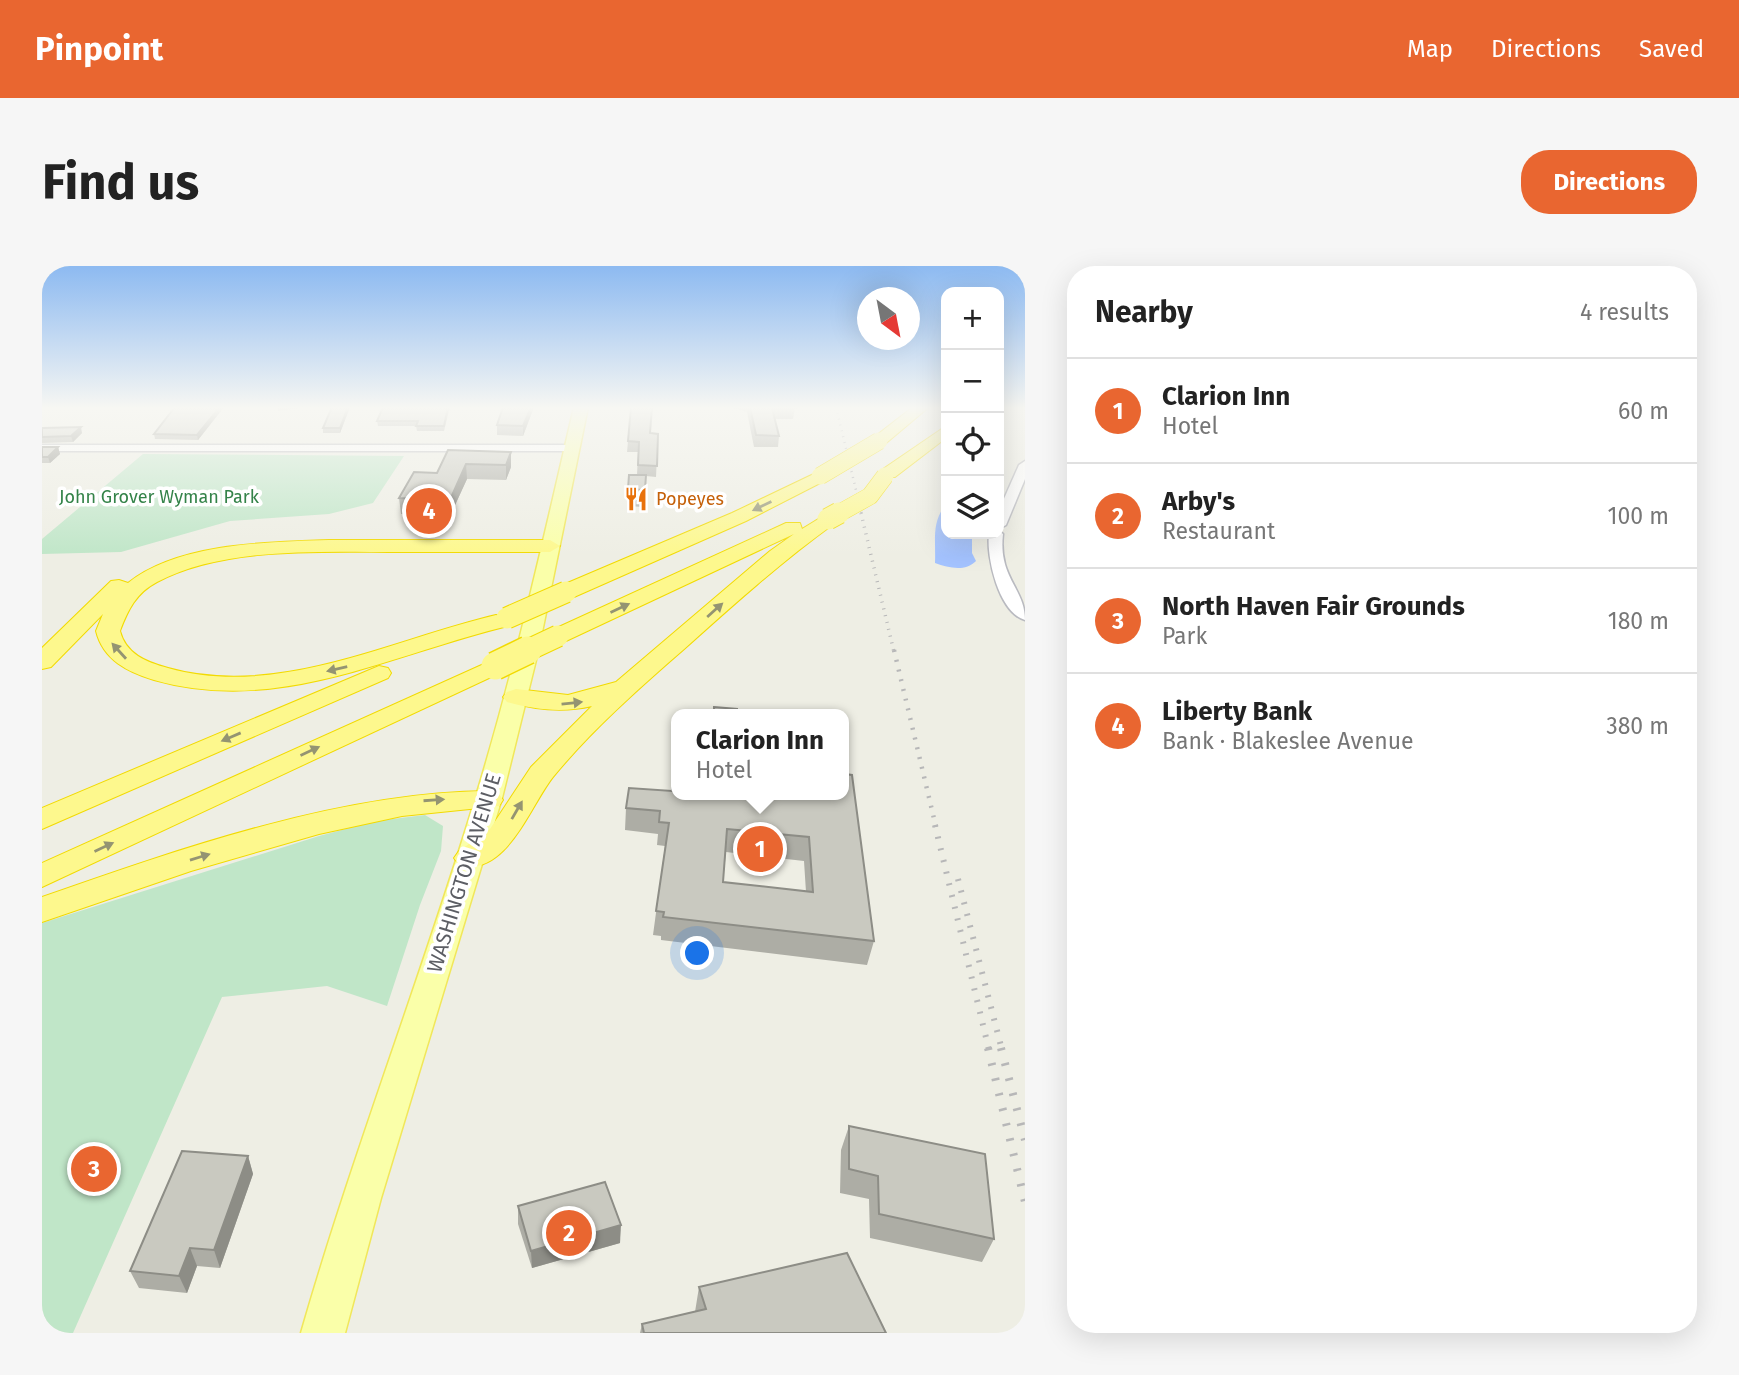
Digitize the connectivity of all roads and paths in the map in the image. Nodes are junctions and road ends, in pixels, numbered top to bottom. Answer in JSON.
{"nodes":[{"id":1,"x":570,"y":457,"type":"edge"},
{"id":2,"x":852,"y":457,"type":"edge"},
{"id":3,"x":910,"y":457,"type":"edge"},
{"id":4,"x":1025,"y":465,"type":"edge"},
{"id":5,"x":1004,"y":513,"type":"edge"},
{"id":6,"x":828,"y":514,"type":"junction"},
{"id":7,"x":996,"y":539,"type":"edge"},
{"id":8,"x":551,"y":543,"type":"junction"},
{"id":9,"x":1025,"y":615,"type":"edge"},
{"id":10,"x":502,"y":620,"type":"junction"},
{"id":11,"x":42,"y":662,"type":"edge"},
{"id":12,"x":626,"y":687,"type":"junction"},
{"id":13,"x":516,"y":697,"type":"junction"},
{"id":14,"x":488,"y":800,"type":"junction"},
{"id":15,"x":42,"y":819,"type":"edge"},
{"id":16,"x":470,"y":858,"type":"junction"},
{"id":17,"x":42,"y":876,"type":"edge"},
{"id":18,"x":42,"y":910,"type":"edge"},
{"id":19,"x":323,"y":1333,"type":"edge"}],
"edges":[{"from":1,"to":8,"type":"main road","name":"WASHINGTON AVENUE"},
{"from":2,"to":10,"type":"highway","one_way":true,"bridge":true},
{"from":3,"to":6,"type":"highway","bridge":true},
{"from":4,"to":5,"type":"street"},
{"from":12,"to":6,"type":"highway","one_way":true},
{"from":17,"to":6,"type":"highway","one_way":true,"bridge":true},
{"from":7,"to":9,"type":"street"},
{"from":10,"to":8,"type":"highway","one_way":true},
{"from":8,"to":11,"type":"highway"},
{"from":8,"to":13,"type":"main road","name":"WASHINGTON AVENUE"},
{"from":10,"to":15,"type":"highway","one_way":true},
{"from":13,"to":12,"type":"highway","one_way":true},
{"from":16,"to":12,"type":"highway","one_way":true},
{"from":13,"to":14,"type":"main road","name":"WASHINGTON AVENUE"},
{"from":14,"to":16,"type":"main road","name":"WASHINGTON AVENUE"},
{"from":18,"to":14,"type":"highway","one_way":true},
{"from":16,"to":19,"type":"main road","name":"WASHINGTON AVENUE"}]}
